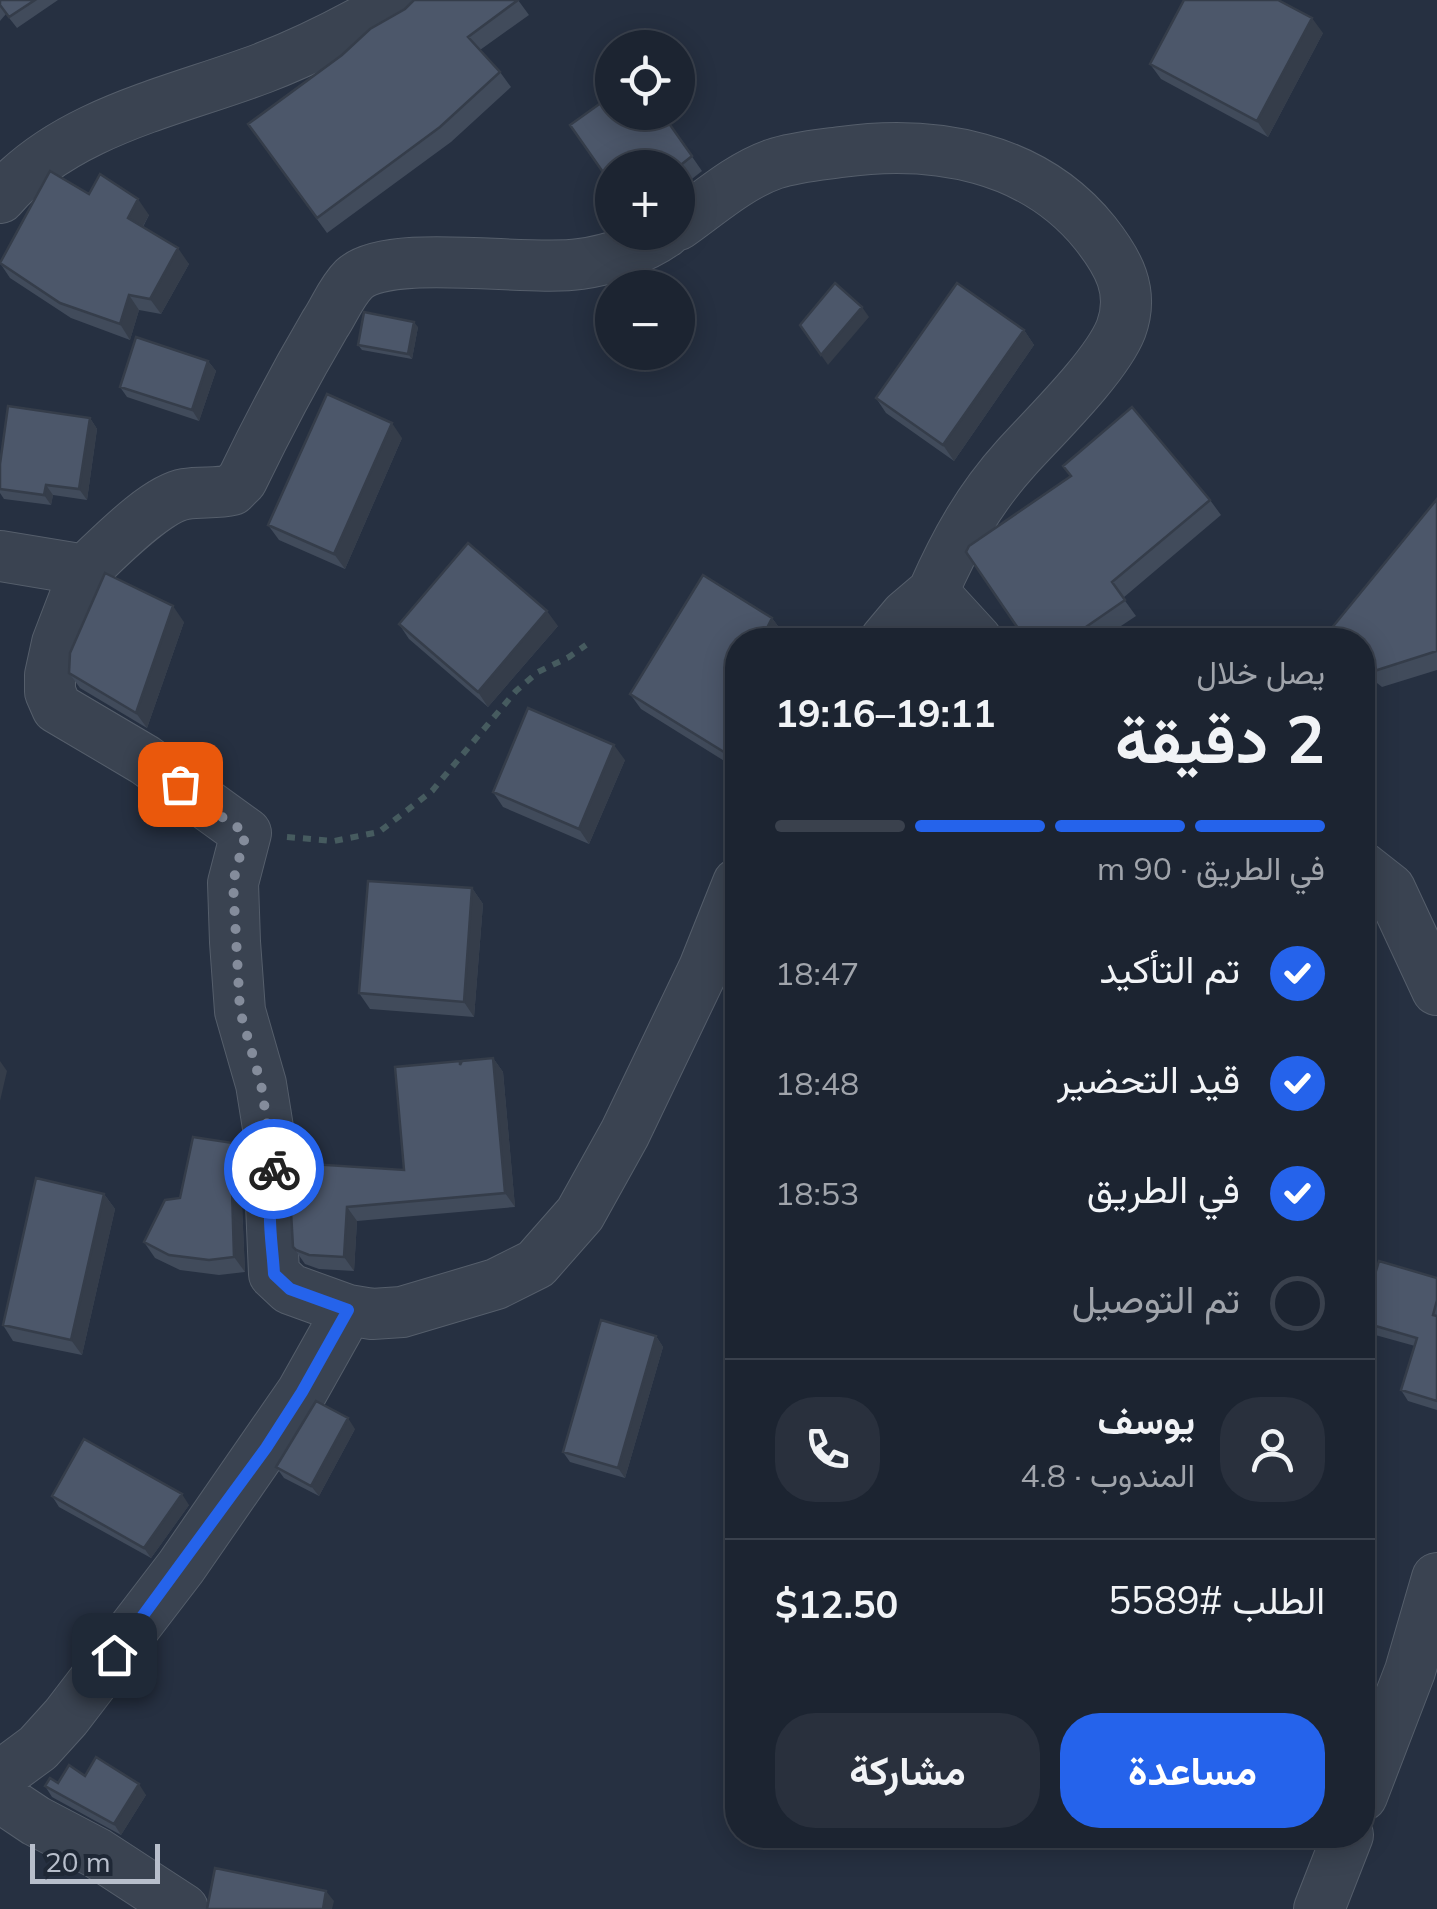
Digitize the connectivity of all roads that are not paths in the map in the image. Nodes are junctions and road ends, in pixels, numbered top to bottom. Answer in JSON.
{"nodes":[{"id":1,"x":400,"y":0,"type":"edge"},
{"id":2,"x":0,"y":198,"type":"edge"},
{"id":3,"x":695,"y":212,"type":"edge"},
{"id":4,"x":631,"y":250,"type":"edge"},
{"id":5,"x":0,"y":556,"type":"edge"},
{"id":6,"x":85,"y":570,"type":"junction"},
{"id":7,"x":933,"y":592,"type":"junction"},
{"id":8,"x":895,"y":628,"type":"edge"},
{"id":9,"x":965,"y":628,"type":"edge"},
{"id":10,"x":1375,"y":877,"type":"edge"},
{"id":11,"x":725,"y":916,"type":"edge"},
{"id":12,"x":1437,"y":990,"type":"edge"},
{"id":13,"x":348,"y":1310,"type":"junction"},
{"id":14,"x":1437,"y":1578,"type":"edge"},
{"id":15,"x":1375,"y":1762,"type":"edge"},
{"id":16,"x":0,"y":1776,"type":"edge"},
{"id":17,"x":0,"y":1797,"type":"edge"},
{"id":18,"x":1343,"y":1848,"type":"edge"},
{"id":19,"x":184,"y":1909,"type":"edge"},
{"id":20,"x":1320,"y":1909,"type":"edge"}],
"edges":[{"from":1,"to":2,"type":"street"},
{"from":3,"to":7,"type":"street"},
{"from":4,"to":6,"type":"street"},
{"from":5,"to":6,"type":"street"},
{"from":6,"to":13,"type":"street"},
{"from":7,"to":8,"type":"street"},
{"from":7,"to":9,"type":"street"},
{"from":10,"to":12,"type":"street"},
{"from":11,"to":13,"type":"street"},
{"from":13,"to":16,"type":"street"},
{"from":14,"to":15,"type":"street"},
{"from":17,"to":19,"type":"street"},
{"from":18,"to":20,"type":"street"}]}
